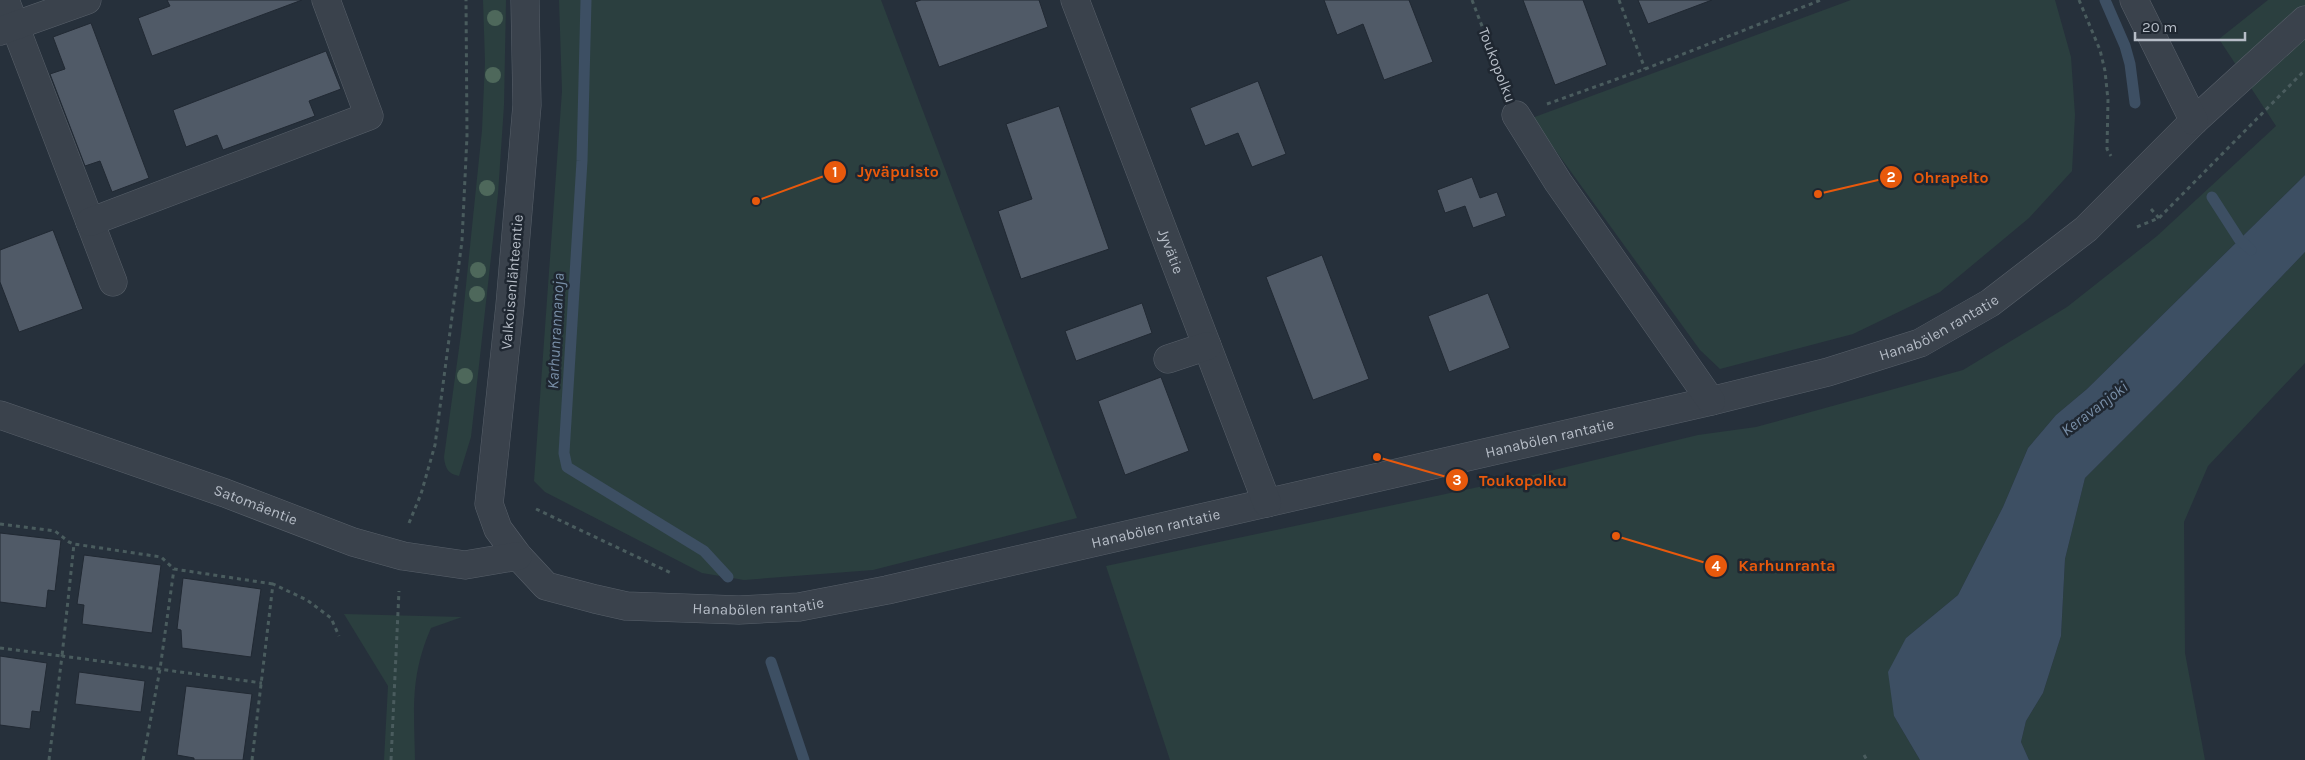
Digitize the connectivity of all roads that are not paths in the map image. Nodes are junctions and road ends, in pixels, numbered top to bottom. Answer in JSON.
{"nodes":[{"id":1,"x":5,"y":0,"type":"edge"},
{"id":2,"x":87,"y":0,"type":"edge"},
{"id":3,"x":326,"y":0,"type":"edge"},
{"id":4,"x":525,"y":0,"type":"edge"},
{"id":5,"x":1075,"y":0,"type":"edge"},
{"id":6,"x":2134,"y":0,"type":"edge"},
{"id":7,"x":2305,"y":20,"type":"edge"},
{"id":8,"x":7,"y":28,"type":"edge"},
{"id":9,"x":1516,"y":115,"type":"road end"},
{"id":10,"x":2194,"y":121,"type":"junction"},
{"id":11,"x":90,"y":222,"type":"junction"},
{"id":12,"x":113,"y":282,"type":"dead end"},
{"id":13,"x":1207,"y":346,"type":"junction"},
{"id":14,"x":1168,"y":359,"type":"dead end"},
{"id":15,"x":1711,"y":401,"type":"junction"},
{"id":16,"x":0,"y":415,"type":"edge"},
{"id":17,"x":1267,"y":503,"type":"junction"},
{"id":18,"x":518,"y":556,"type":"junction"}],
"edges":[{"from":1,"to":8,"type":"street"},
{"from":2,"to":8,"type":"street"},
{"from":3,"to":11,"type":"street"},
{"from":4,"to":18,"type":"street","name":"Valkoisenlähteentie"},
{"from":5,"to":13,"type":"street","name":"Jyvätie"},
{"from":6,"to":10,"type":"street"},
{"from":7,"to":10,"type":"street","name":"Hanabölen rantatie"},
{"from":8,"to":11,"type":"street"},
{"from":9,"to":15,"type":"street","name":"Toukopolku"},
{"from":10,"to":15,"type":"street","name":"Hanabölen rantatie"},
{"from":11,"to":12,"type":"street"},
{"from":13,"to":14,"type":"street"},
{"from":13,"to":17,"type":"street","name":"Jyvätie"},
{"from":15,"to":17,"type":"street","name":"Hanabölen rantatie"},
{"from":16,"to":18,"type":"street","name":"Satomäentie"},
{"from":17,"to":18,"type":"street","name":"Hanabölen rantatie"}]}
